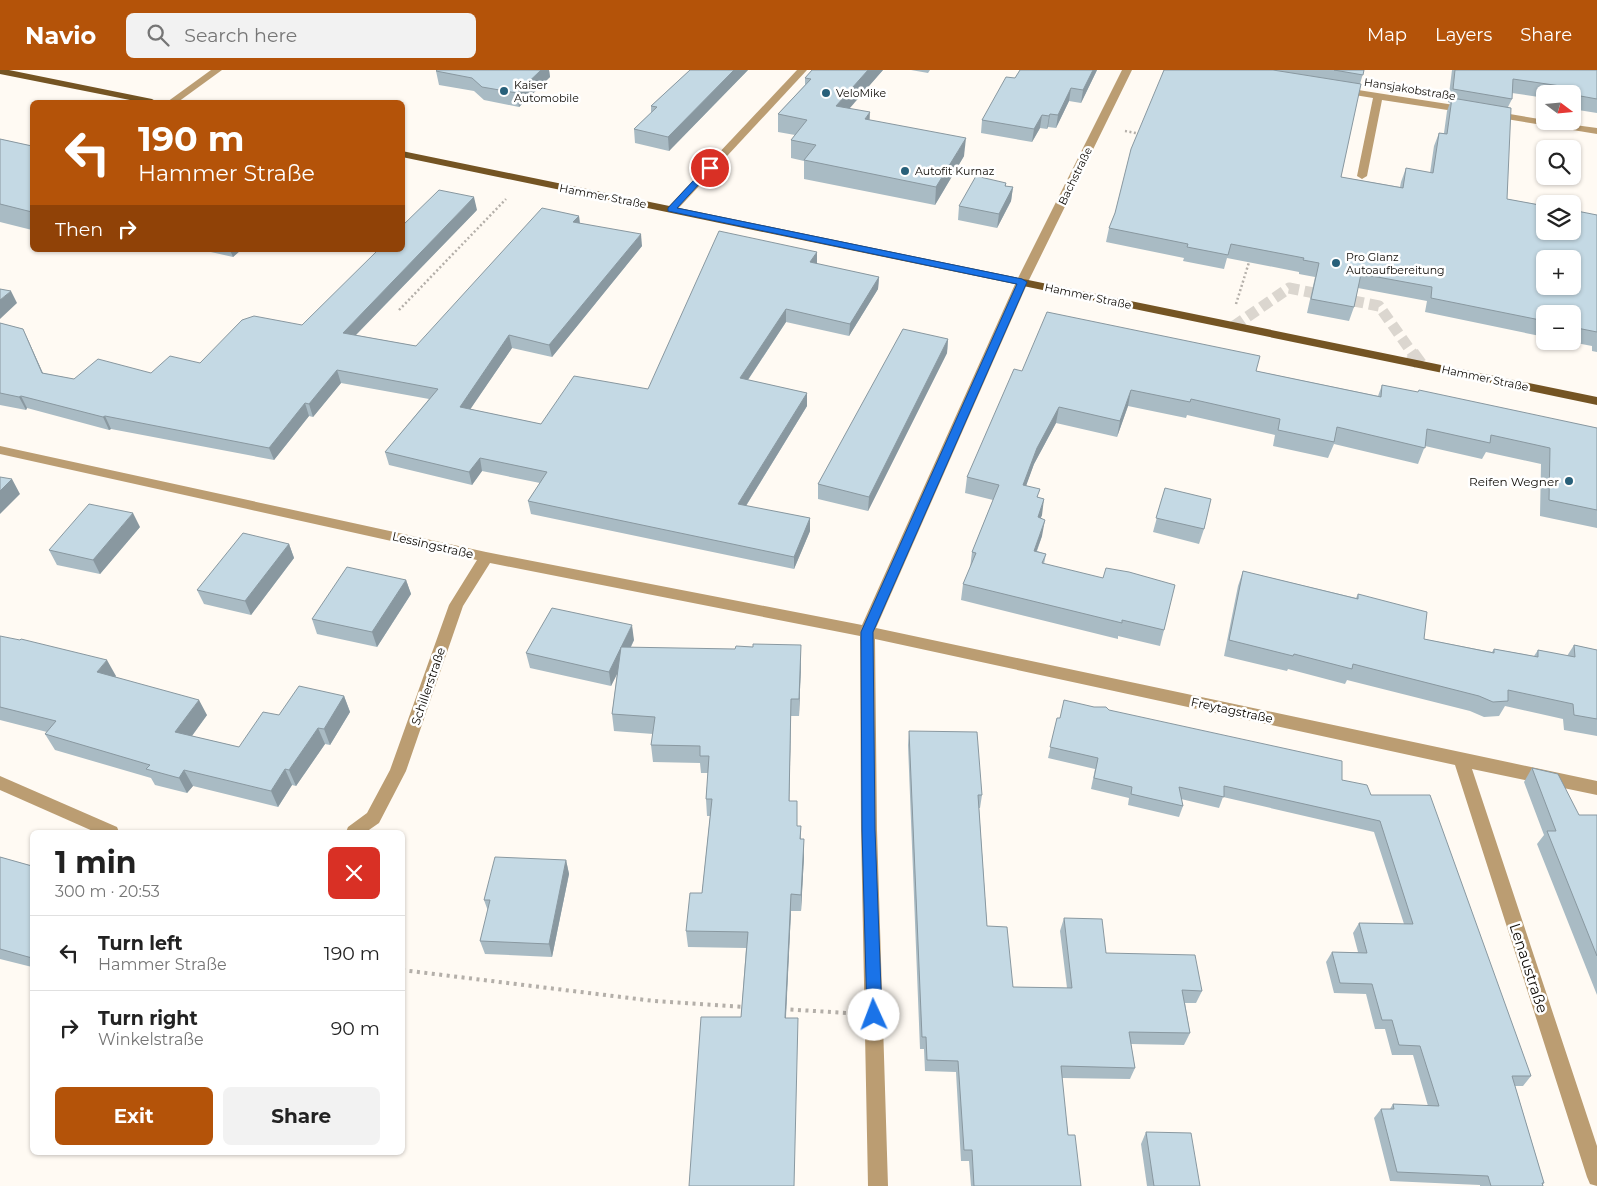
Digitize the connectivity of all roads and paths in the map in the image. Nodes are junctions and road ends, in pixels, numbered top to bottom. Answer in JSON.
{"nodes":[{"id":1,"x":216,"y":70,"type":"edge"},
{"id":2,"x":802,"y":70,"type":"edge"},
{"id":3,"x":1127,"y":70,"type":"edge"},
{"id":4,"x":0,"y":71,"type":"edge"},
{"id":5,"x":1332,"y":89,"type":"edge"},
{"id":6,"x":1378,"y":96,"type":"junction"},
{"id":7,"x":142,"y":100,"type":"edge"},
{"id":8,"x":175,"y":100,"type":"edge"},
{"id":9,"x":1099,"y":126,"type":"junction"},
{"id":10,"x":1597,"y":131,"type":"edge"},
{"id":11,"x":1147,"y":135,"type":"edge"},
{"id":12,"x":405,"y":155,"type":"edge"},
{"id":13,"x":1362,"y":176,"type":"dead end"},
{"id":14,"x":524,"y":180,"type":"junction"},
{"id":15,"x":671,"y":210,"type":"junction"},
{"id":16,"x":1250,"y":259,"type":"edge"},
{"id":17,"x":1022,"y":282,"type":"junction"},
{"id":18,"x":399,"y":310,"type":"dead end"},
{"id":19,"x":1230,"y":325,"type":"junction"},
{"id":20,"x":1597,"y":401,"type":"edge"},
{"id":21,"x":0,"y":450,"type":"edge"},
{"id":22,"x":486,"y":557,"type":"junction"},
{"id":23,"x":867,"y":632,"type":"junction"},
{"id":24,"x":1461,"y":759,"type":"junction"},
{"id":25,"x":0,"y":783,"type":"edge"},
{"id":26,"x":1597,"y":788,"type":"edge"},
{"id":27,"x":376,"y":825,"type":"edge"},
{"id":28,"x":106,"y":830,"type":"edge"},
{"id":29,"x":360,"y":830,"type":"edge"},
{"id":30,"x":405,"y":970,"type":"edge"},
{"id":31,"x":750,"y":1007,"type":"edge"},
{"id":32,"x":779,"y":1009,"type":"edge"},
{"id":33,"x":874,"y":1015,"type":"junction"},
{"id":34,"x":1597,"y":1177,"type":"edge"},
{"id":35,"x":878,"y":1186,"type":"edge"}],
"edges":[{"from":1,"to":8,"type":"street"},
{"from":2,"to":15,"type":"street"},
{"from":3,"to":9,"type":"street","name":"Bachstraße"},
{"from":4,"to":7,"type":"main road"},
{"from":5,"to":6,"type":"street","name":"Hansjakobstraße"},
{"from":6,"to":10,"type":"street","name":"Hansjakobstraße"},
{"from":6,"to":13,"type":"street"},
{"from":9,"to":11,"type":"path"},
{"from":9,"to":17,"type":"street","name":"Bachstraße"},
{"from":12,"to":14,"type":"main road","name":"Hammer Straße"},
{"from":14,"to":15,"type":"main road","name":"Hammer Straße"},
{"from":14,"to":18,"type":"path"},
{"from":15,"to":17,"type":"main road","name":"Hammer Straße"},
{"from":16,"to":19,"type":"path"},
{"from":17,"to":19,"type":"main road","name":"Hammer Straße"},
{"from":17,"to":23,"type":"street","name":"Bachstraße"},
{"from":19,"to":20,"type":"main road","name":"Hammer Straße"},
{"from":21,"to":22,"type":"street","name":"Lessingstraße"},
{"from":22,"to":23,"type":"street","name":"Lessingstraße"},
{"from":22,"to":27,"type":"street","name":"Schillerstraße"},
{"from":23,"to":24,"type":"street","name":"Freytagstraße"},
{"from":23,"to":33,"type":"street"},
{"from":24,"to":26,"type":"street","name":"Freytagstraße"},
{"from":24,"to":34,"type":"street","name":"Lenaustraße"},
{"from":25,"to":28,"type":"street"},
{"from":27,"to":29,"type":"street","name":"Schillerstraße"},
{"from":30,"to":31,"type":"path"},
{"from":32,"to":33,"type":"path"},
{"from":33,"to":35,"type":"street"}]}
